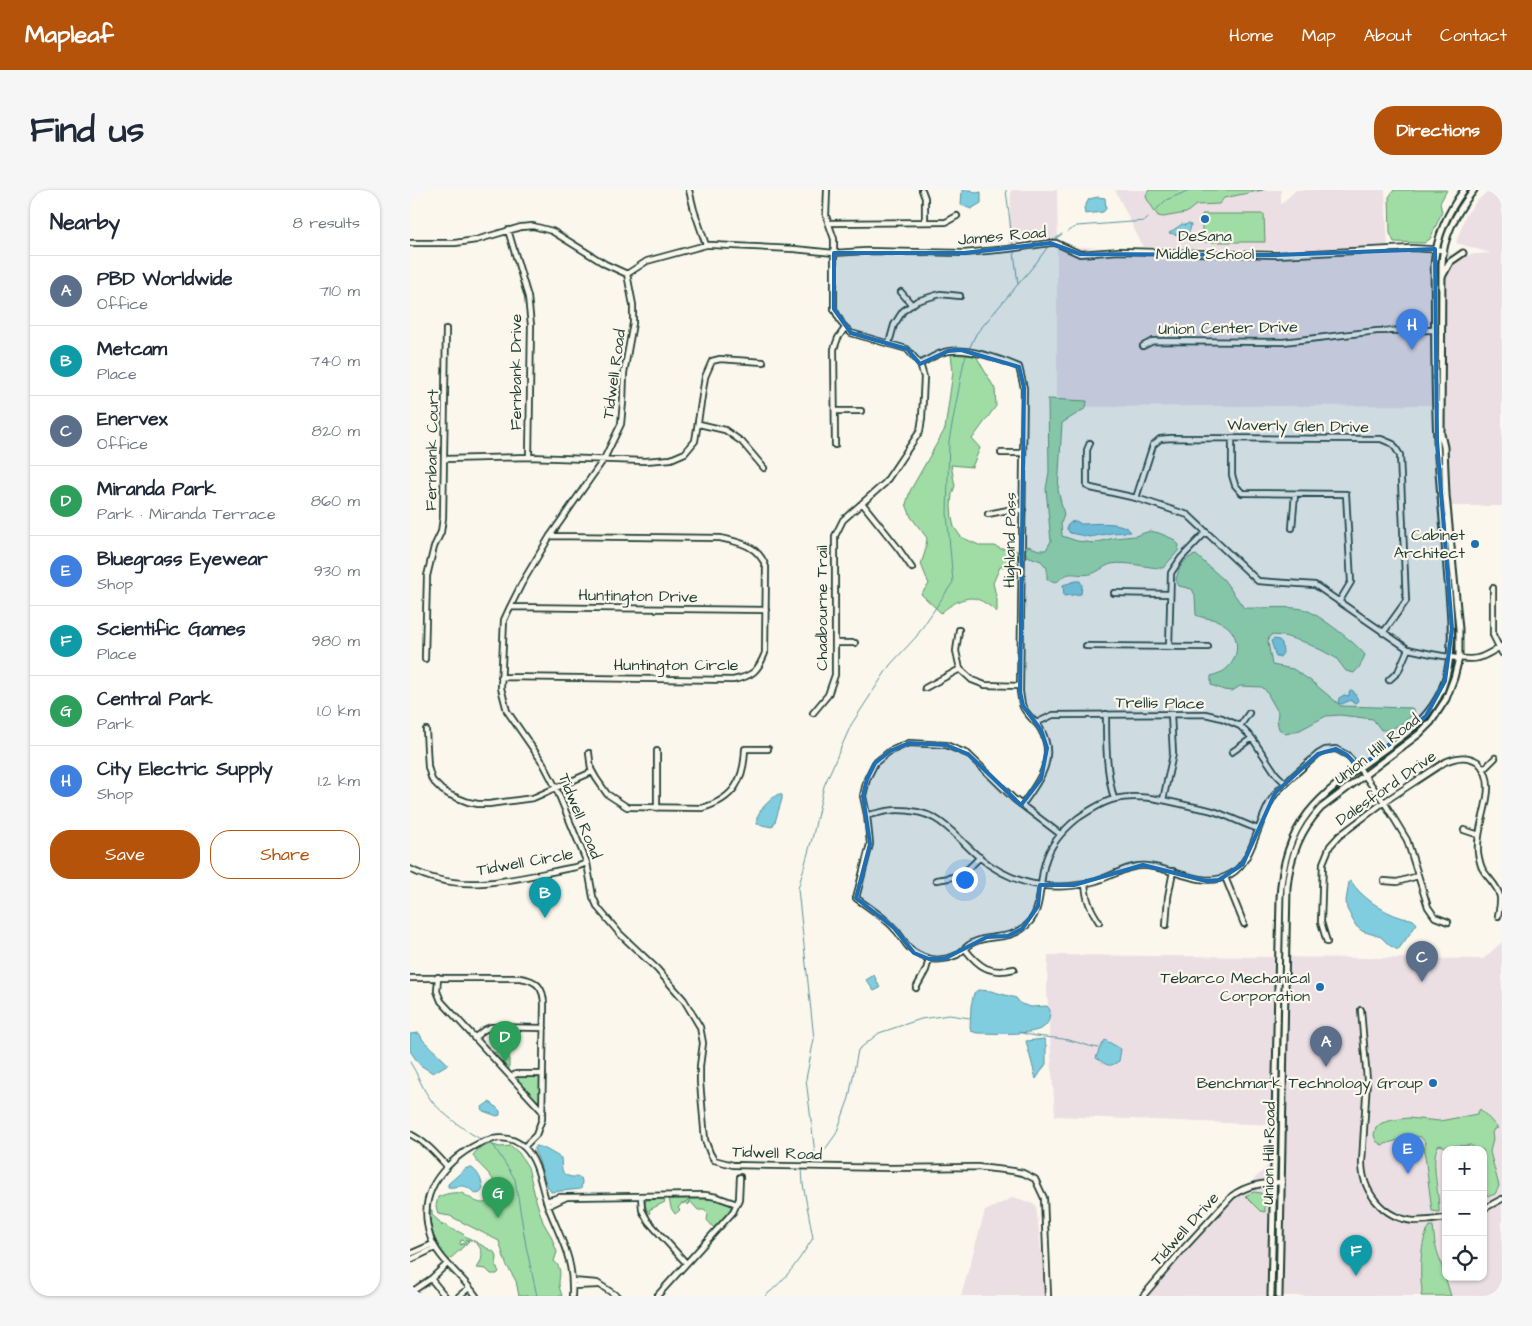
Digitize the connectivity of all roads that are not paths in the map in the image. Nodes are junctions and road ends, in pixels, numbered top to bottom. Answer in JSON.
{"nodes":[{"id":1,"x":689,"y":190,"type":"edge"},
{"id":2,"x":826,"y":190,"type":"edge"},
{"id":3,"x":922,"y":190,"type":"edge"},
{"id":4,"x":1464,"y":190,"type":"edge"},
{"id":5,"x":1474,"y":190,"type":"edge"},
{"id":6,"x":957,"y":216,"type":"dead end"},
{"id":7,"x":925,"y":222,"type":"junction"},
{"id":8,"x":829,"y":223,"type":"junction"},
{"id":9,"x":508,"y":230,"type":"junction"},
{"id":10,"x":410,"y":243,"type":"edge"},
{"id":11,"x":706,"y":245,"type":"junction"},
{"id":12,"x":1435,"y":249,"type":"junction"},
{"id":13,"x":1443,"y":250,"type":"junction"},
{"id":14,"x":834,"y":253,"type":"junction"},
{"id":15,"x":1464,"y":253,"type":"dead end"},
{"id":16,"x":627,"y":274,"type":"junction"},
{"id":17,"x":1442,"y":278,"type":"junction"},
{"id":18,"x":901,"y":292,"type":"dead end"},
{"id":19,"x":960,"y":296,"type":"dead end"},
{"id":20,"x":912,"y":305,"type":"junction"},
{"id":21,"x":845,"y":328,"type":"junction"},
{"id":22,"x":446,"y":329,"type":"dead end"},
{"id":23,"x":1435,"y":330,"type":"junction"},
{"id":24,"x":889,"y":343,"type":"junction"},
{"id":25,"x":1143,"y":346,"type":"dead end"},
{"id":26,"x":763,"y":362,"type":"dead end"},
{"id":27,"x":920,"y":364,"type":"junction"},
{"id":28,"x":835,"y":411,"type":"junction"},
{"id":29,"x":861,"y":411,"type":"dead end"},
{"id":30,"x":698,"y":424,"type":"junction"},
{"id":31,"x":1232,"y":438,"type":"junction"},
{"id":32,"x":1090,"y":443,"type":"dead end"},
{"id":33,"x":835,"y":445,"type":"dead end"},
{"id":34,"x":1001,"y":453,"type":"dead end"},
{"id":35,"x":1023,"y":453,"type":"junction"},
{"id":36,"x":529,"y":457,"type":"junction"},
{"id":37,"x":445,"y":459,"type":"junction"},
{"id":38,"x":604,"y":459,"type":"junction"},
{"id":39,"x":764,"y":468,"type":"dead end"},
{"id":40,"x":1295,"y":494,"type":"junction"},
{"id":41,"x":1136,"y":498,"type":"junction"},
{"id":42,"x":862,"y":503,"type":"junction"},
{"id":43,"x":1023,"y":510,"type":"junction"},
{"id":44,"x":988,"y":514,"type":"dead end"},
{"id":45,"x":1292,"y":528,"type":"dead end"},
{"id":46,"x":1206,"y":532,"type":"junction"},
{"id":47,"x":550,"y":536,"type":"junction"},
{"id":48,"x":912,"y":568,"type":"dead end"},
{"id":49,"x":1493,"y":588,"type":"dead end"},
{"id":50,"x":1114,"y":593,"type":"dead end"},
{"id":51,"x":1169,"y":594,"type":"junction"},
{"id":52,"x":1339,"y":602,"type":"junction"},
{"id":53,"x":510,"y":607,"type":"junction"},
{"id":54,"x":766,"y":610,"type":"junction"},
{"id":55,"x":959,"y":630,"type":"dead end"},
{"id":56,"x":1383,"y":633,"type":"junction"},
{"id":57,"x":835,"y":643,"type":"junction"},
{"id":58,"x":855,"y":643,"type":"dead end"},
{"id":59,"x":1086,"y":646,"type":"dead end"},
{"id":60,"x":1169,"y":647,"type":"junction"},
{"id":61,"x":1501,"y":647,"type":"edge"},
{"id":62,"x":1208,"y":648,"type":"dead end"},
{"id":63,"x":1408,"y":649,"type":"junction"},
{"id":64,"x":1502,"y":653,"type":"edge"},
{"id":65,"x":1450,"y":656,"type":"junction"},
{"id":66,"x":1459,"y":658,"type":"junction"},
{"id":67,"x":426,"y":659,"type":"dead end"},
{"id":68,"x":960,"y":669,"type":"junction"},
{"id":69,"x":501,"y":677,"type":"junction"},
{"id":70,"x":1389,"y":680,"type":"dead end"},
{"id":71,"x":1020,"y":686,"type":"junction"},
{"id":72,"x":925,"y":688,"type":"dead end"},
{"id":73,"x":813,"y":713,"type":"dead end"},
{"id":74,"x":1249,"y":713,"type":"dead end"},
{"id":75,"x":1106,"y":714,"type":"junction"},
{"id":76,"x":1171,"y":714,"type":"junction"},
{"id":77,"x":1036,"y":723,"type":"junction"},
{"id":78,"x":1240,"y":726,"type":"junction"},
{"id":79,"x":426,"y":730,"type":"dead end"},
{"id":80,"x":1252,"y":738,"type":"junction"},
{"id":81,"x":768,"y":749,"type":"dead end"},
{"id":82,"x":657,"y":751,"type":"dead end"},
{"id":83,"x":1232,"y":752,"type":"dead end"},
{"id":84,"x":589,"y":753,"type":"dead end"},
{"id":85,"x":1495,"y":758,"type":"dead end"},
{"id":86,"x":1486,"y":767,"type":"junction"},
{"id":87,"x":1359,"y":768,"type":"junction"},
{"id":88,"x":592,"y":772,"type":"junction"},
{"id":89,"x":1364,"y":776,"type":"junction"},
{"id":90,"x":1286,"y":784,"type":"junction"},
{"id":91,"x":1494,"y":785,"type":"dead end"},
{"id":92,"x":556,"y":788,"type":"junction"},
{"id":93,"x":1114,"y":799,"type":"junction"},
{"id":94,"x":1163,"y":800,"type":"junction"},
{"id":95,"x":1384,"y":802,"type":"junction"},
{"id":96,"x":1492,"y":803,"type":"dead end"},
{"id":97,"x":1022,"y":804,"type":"junction"},
{"id":98,"x":657,"y":808,"type":"junction"},
{"id":99,"x":867,"y":816,"type":"junction"},
{"id":100,"x":1258,"y":829,"type":"junction"},
{"id":101,"x":1464,"y":830,"type":"dead end"},
{"id":102,"x":1060,"y":834,"type":"junction"},
{"id":103,"x":1480,"y":835,"type":"junction"},
{"id":104,"x":980,"y":858,"type":"junction"},
{"id":105,"x":587,"y":863,"type":"junction"},
{"id":106,"x":410,"y":869,"type":"edge"},
{"id":107,"x":1173,"y":871,"type":"junction"},
{"id":108,"x":1418,"y":876,"type":"junction"},
{"id":109,"x":1225,"y":877,"type":"junction"},
{"id":110,"x":936,"y":880,"type":"dead end"},
{"id":111,"x":1384,"y":881,"type":"dead end"},
{"id":112,"x":1085,"y":883,"type":"junction"},
{"id":113,"x":1040,"y":885,"type":"junction"},
{"id":114,"x":1498,"y":916,"type":"dead end"},
{"id":115,"x":1099,"y":922,"type":"dead end"},
{"id":116,"x":1448,"y":922,"type":"dead end"},
{"id":117,"x":1244,"y":924,"type":"dead end"},
{"id":118,"x":1166,"y":925,"type":"dead end"},
{"id":119,"x":1327,"y":942,"type":"dead end"},
{"id":120,"x":964,"y":949,"type":"junction"},
{"id":121,"x":929,"y":959,"type":"junction"},
{"id":122,"x":1014,"y":969,"type":"dead end"},
{"id":123,"x":438,"y":977,"type":"junction"},
{"id":124,"x":410,"y":978,"type":"edge"},
{"id":125,"x":916,"y":988,"type":"dead end"},
{"id":126,"x":1361,"y":1010,"type":"dead end"},
{"id":127,"x":544,"y":1028,"type":"junction"},
{"id":128,"x":474,"y":1038,"type":"junction"},
{"id":129,"x":543,"y":1074,"type":"junction"},
{"id":130,"x":511,"y":1077,"type":"junction"},
{"id":131,"x":542,"y":1112,"type":"junction"},
{"id":132,"x":410,"y":1134,"type":"edge"},
{"id":133,"x":524,"y":1147,"type":"junction"},
{"id":134,"x":447,"y":1166,"type":"junction"},
{"id":135,"x":740,"y":1177,"type":"dead end"},
{"id":136,"x":1282,"y":1182,"type":"junction"},
{"id":137,"x":1273,"y":1183,"type":"junction"},
{"id":138,"x":641,"y":1196,"type":"junction"},
{"id":139,"x":1502,"y":1199,"type":"edge"},
{"id":140,"x":547,"y":1204,"type":"junction"},
{"id":141,"x":737,"y":1204,"type":"junction"},
{"id":142,"x":1487,"y":1207,"type":"edge"},
{"id":143,"x":1442,"y":1218,"type":"edge"},
{"id":144,"x":434,"y":1246,"type":"junction"},
{"id":145,"x":410,"y":1254,"type":"edge"},
{"id":146,"x":410,"y":1260,"type":"edge"},
{"id":147,"x":448,"y":1264,"type":"junction"},
{"id":148,"x":686,"y":1264,"type":"junction"},
{"id":149,"x":431,"y":1279,"type":"junction"},
{"id":150,"x":572,"y":1284,"type":"junction"},
{"id":151,"x":469,"y":1288,"type":"junction"},
{"id":152,"x":410,"y":1293,"type":"edge"},
{"id":153,"x":445,"y":1296,"type":"edge"},
{"id":154,"x":459,"y":1296,"type":"edge"},
{"id":155,"x":476,"y":1296,"type":"edge"},
{"id":156,"x":572,"y":1296,"type":"edge"},
{"id":157,"x":617,"y":1296,"type":"edge"},
{"id":158,"x":657,"y":1296,"type":"edge"},
{"id":159,"x":1048,"y":1296,"type":"edge"},
{"id":160,"x":1143,"y":1296,"type":"edge"},
{"id":161,"x":1271,"y":1296,"type":"edge"},
{"id":162,"x":1279,"y":1296,"type":"edge"}],
"edges":[{"from":1,"to":11,"type":"street"},
{"from":2,"to":8,"type":"street"},
{"from":3,"to":7,"type":"street"},
{"from":4,"to":12,"type":"street","name":"Union Hill Road"},
{"from":5,"to":13,"type":"street","name":"Union Hill Road"},
{"from":6,"to":7,"type":"street"},
{"from":7,"to":8,"type":"street"},
{"from":8,"to":14,"type":"street"},
{"from":9,"to":10,"type":"street"},
{"from":9,"to":16,"type":"street"},
{"from":9,"to":36,"type":"street","name":"Fernbank Drive"},
{"from":11,"to":14,"type":"street","name":"James Road"},
{"from":11,"to":16,"type":"street","name":"James Road"},
{"from":12,"to":13,"type":"street","name":"James Road"},
{"from":12,"to":14,"type":"street","name":"James Road"},
{"from":12,"to":23,"type":"street","name":"Union Hill Road"},
{"from":13,"to":17,"type":"street","name":"Union Hill Road"},
{"from":14,"to":21,"type":"street"},
{"from":15,"to":17,"type":"street"},
{"from":16,"to":38,"type":"street","name":"Tidwell Road"},
{"from":17,"to":66,"type":"street","name":"Union Hill Road"},
{"from":18,"to":20,"type":"street"},
{"from":19,"to":20,"type":"street"},
{"from":20,"to":24,"type":"street"},
{"from":21,"to":24,"type":"street"},
{"from":21,"to":28,"type":"street"},
{"from":22,"to":37,"type":"street","name":"Fernbank Court"},
{"from":23,"to":25,"type":"street","name":"Union Center Drive"},
{"from":23,"to":65,"type":"street","name":"Union Hill Road"},
{"from":24,"to":27,"type":"street"},
{"from":26,"to":30,"type":"street"},
{"from":27,"to":35,"type":"street","name":"Highland Pass"},
{"from":27,"to":42,"type":"street","name":"Chadbourne Trail"},
{"from":28,"to":29,"type":"street"},
{"from":28,"to":33,"type":"street"},
{"from":30,"to":38,"type":"street"},
{"from":30,"to":39,"type":"street"},
{"from":31,"to":40,"type":"street"},
{"from":31,"to":41,"type":"street","name":"Waverly Glen Drive"},
{"from":31,"to":56,"type":"street","name":"Waverly Glen Drive"},
{"from":32,"to":41,"type":"street"},
{"from":34,"to":35,"type":"street"},
{"from":35,"to":43,"type":"street","name":"Highland Pass"},
{"from":36,"to":37,"type":"street"},
{"from":36,"to":38,"type":"street"},
{"from":37,"to":67,"type":"street","name":"Fernbank Court"},
{"from":38,"to":47,"type":"street","name":"Tidwell Road"},
{"from":40,"to":45,"type":"street"},
{"from":40,"to":52,"type":"street"},
{"from":41,"to":46,"type":"street"},
{"from":42,"to":48,"type":"street"},
{"from":42,"to":57,"type":"street","name":"Chadbourne Trail"},
{"from":43,"to":44,"type":"street"},
{"from":43,"to":71,"type":"street","name":"Highland Pass"},
{"from":46,"to":51,"type":"street"},
{"from":46,"to":52,"type":"street"},
{"from":47,"to":53,"type":"street","name":"Tidwell Road"},
{"from":47,"to":54,"type":"street","name":"Huntington Circle"},
{"from":49,"to":61,"type":"street"},
{"from":50,"to":51,"type":"street"},
{"from":51,"to":60,"type":"street"},
{"from":52,"to":56,"type":"street"},
{"from":53,"to":54,"type":"street","name":"Huntington Drive"},
{"from":53,"to":69,"type":"street","name":"Tidwell Road"},
{"from":54,"to":69,"type":"street","name":"Huntington Circle"},
{"from":55,"to":68,"type":"street"},
{"from":56,"to":63,"type":"street"},
{"from":57,"to":58,"type":"street"},
{"from":57,"to":73,"type":"street","name":"Chadbourne Trail"},
{"from":59,"to":60,"type":"street"},
{"from":60,"to":62,"type":"street"},
{"from":61,"to":64,"type":"street"},
{"from":61,"to":66,"type":"street"},
{"from":63,"to":65,"type":"street"},
{"from":63,"to":70,"type":"street"},
{"from":65,"to":66,"type":"street"},
{"from":65,"to":87,"type":"street","name":"Union Hill Road"},
{"from":66,"to":89,"type":"street","name":"Union Hill Road"},
{"from":68,"to":71,"type":"street"},
{"from":68,"to":72,"type":"street"},
{"from":69,"to":92,"type":"street","name":"Tidwell Road"},
{"from":71,"to":77,"type":"street","name":"Highland Pass"},
{"from":74,"to":78,"type":"street"},
{"from":75,"to":76,"type":"street","name":"Trellis Place"},
{"from":75,"to":77,"type":"street","name":"Trellis Place"},
{"from":75,"to":93,"type":"street"},
{"from":76,"to":78,"type":"street","name":"Trellis Place"},
{"from":76,"to":94,"type":"street"},
{"from":77,"to":97,"type":"street","name":"Highland Pass"},
{"from":78,"to":80,"type":"street","name":"Trellis Place"},
{"from":79,"to":92,"type":"street"},
{"from":80,"to":83,"type":"street"},
{"from":80,"to":90,"type":"street","name":"Trellis Place"},
{"from":81,"to":98,"type":"street"},
{"from":82,"to":98,"type":"street"},
{"from":84,"to":88,"type":"street"},
{"from":85,"to":86,"type":"street"},
{"from":86,"to":91,"type":"street"},
{"from":86,"to":95,"type":"street","name":"Dalesford Drive"},
{"from":87,"to":89,"type":"street"},
{"from":87,"to":90,"type":"street"},
{"from":87,"to":137,"type":"street","name":"Union Hill Road"},
{"from":88,"to":92,"type":"street"},
{"from":88,"to":98,"type":"street"},
{"from":89,"to":95,"type":"street"},
{"from":89,"to":136,"type":"street","name":"Union Hill Road"},
{"from":90,"to":100,"type":"street"},
{"from":92,"to":105,"type":"street","name":"Tidwell Road"},
{"from":93,"to":94,"type":"street"},
{"from":93,"to":102,"type":"street"},
{"from":94,"to":100,"type":"street"},
{"from":95,"to":108,"type":"street"},
{"from":95,"to":119,"type":"street","name":"Dalesford Drive"},
{"from":96,"to":103,"type":"street"},
{"from":97,"to":99,"type":"street"},
{"from":97,"to":102,"type":"street"},
{"from":99,"to":104,"type":"street"},
{"from":99,"to":121,"type":"street"},
{"from":100,"to":109,"type":"street"},
{"from":101,"to":103,"type":"street"},
{"from":102,"to":113,"type":"street"},
{"from":103,"to":114,"type":"street"},
{"from":104,"to":110,"type":"street"},
{"from":104,"to":113,"type":"street"},
{"from":105,"to":106,"type":"street","name":"Tidwell Circle"},
{"from":105,"to":159,"type":"street","name":"Tidwell Road"},
{"from":107,"to":109,"type":"street"},
{"from":107,"to":112,"type":"street"},
{"from":107,"to":118,"type":"street"},
{"from":108,"to":111,"type":"street"},
{"from":108,"to":116,"type":"street"},
{"from":109,"to":117,"type":"street"},
{"from":112,"to":113,"type":"street"},
{"from":112,"to":115,"type":"street"},
{"from":113,"to":120,"type":"street"},
{"from":120,"to":121,"type":"street"},
{"from":120,"to":122,"type":"street"},
{"from":121,"to":125,"type":"street"},
{"from":123,"to":124,"type":"street"},
{"from":123,"to":127,"type":"street"},
{"from":123,"to":128,"type":"street"},
{"from":126,"to":143,"type":"street"},
{"from":127,"to":128,"type":"street"},
{"from":127,"to":129,"type":"street"},
{"from":128,"to":130,"type":"street"},
{"from":129,"to":130,"type":"street"},
{"from":129,"to":131,"type":"street"},
{"from":130,"to":131,"type":"street"},
{"from":131,"to":133,"type":"street"},
{"from":132,"to":134,"type":"street"},
{"from":133,"to":134,"type":"street"},
{"from":133,"to":140,"type":"street"},
{"from":134,"to":144,"type":"street"},
{"from":135,"to":141,"type":"street"},
{"from":136,"to":137,"type":"street","name":"Tidwell Drive"},
{"from":136,"to":162,"type":"street","name":"Union Hill Road"},
{"from":137,"to":160,"type":"street","name":"Tidwell Drive"},
{"from":137,"to":161,"type":"street","name":"Union Hill Road"},
{"from":138,"to":140,"type":"street"},
{"from":138,"to":141,"type":"street"},
{"from":138,"to":148,"type":"street"},
{"from":139,"to":142,"type":"street"},
{"from":140,"to":150,"type":"street"},
{"from":141,"to":148,"type":"street"},
{"from":144,"to":145,"type":"street"},
{"from":144,"to":146,"type":"street"},
{"from":144,"to":147,"type":"street"},
{"from":147,"to":149,"type":"street"},
{"from":147,"to":151,"type":"street"},
{"from":148,"to":158,"type":"street"},
{"from":149,"to":152,"type":"street"},
{"from":149,"to":153,"type":"street"},
{"from":150,"to":156,"type":"street"},
{"from":150,"to":157,"type":"street"},
{"from":151,"to":154,"type":"street"},
{"from":151,"to":155,"type":"street"}]}
